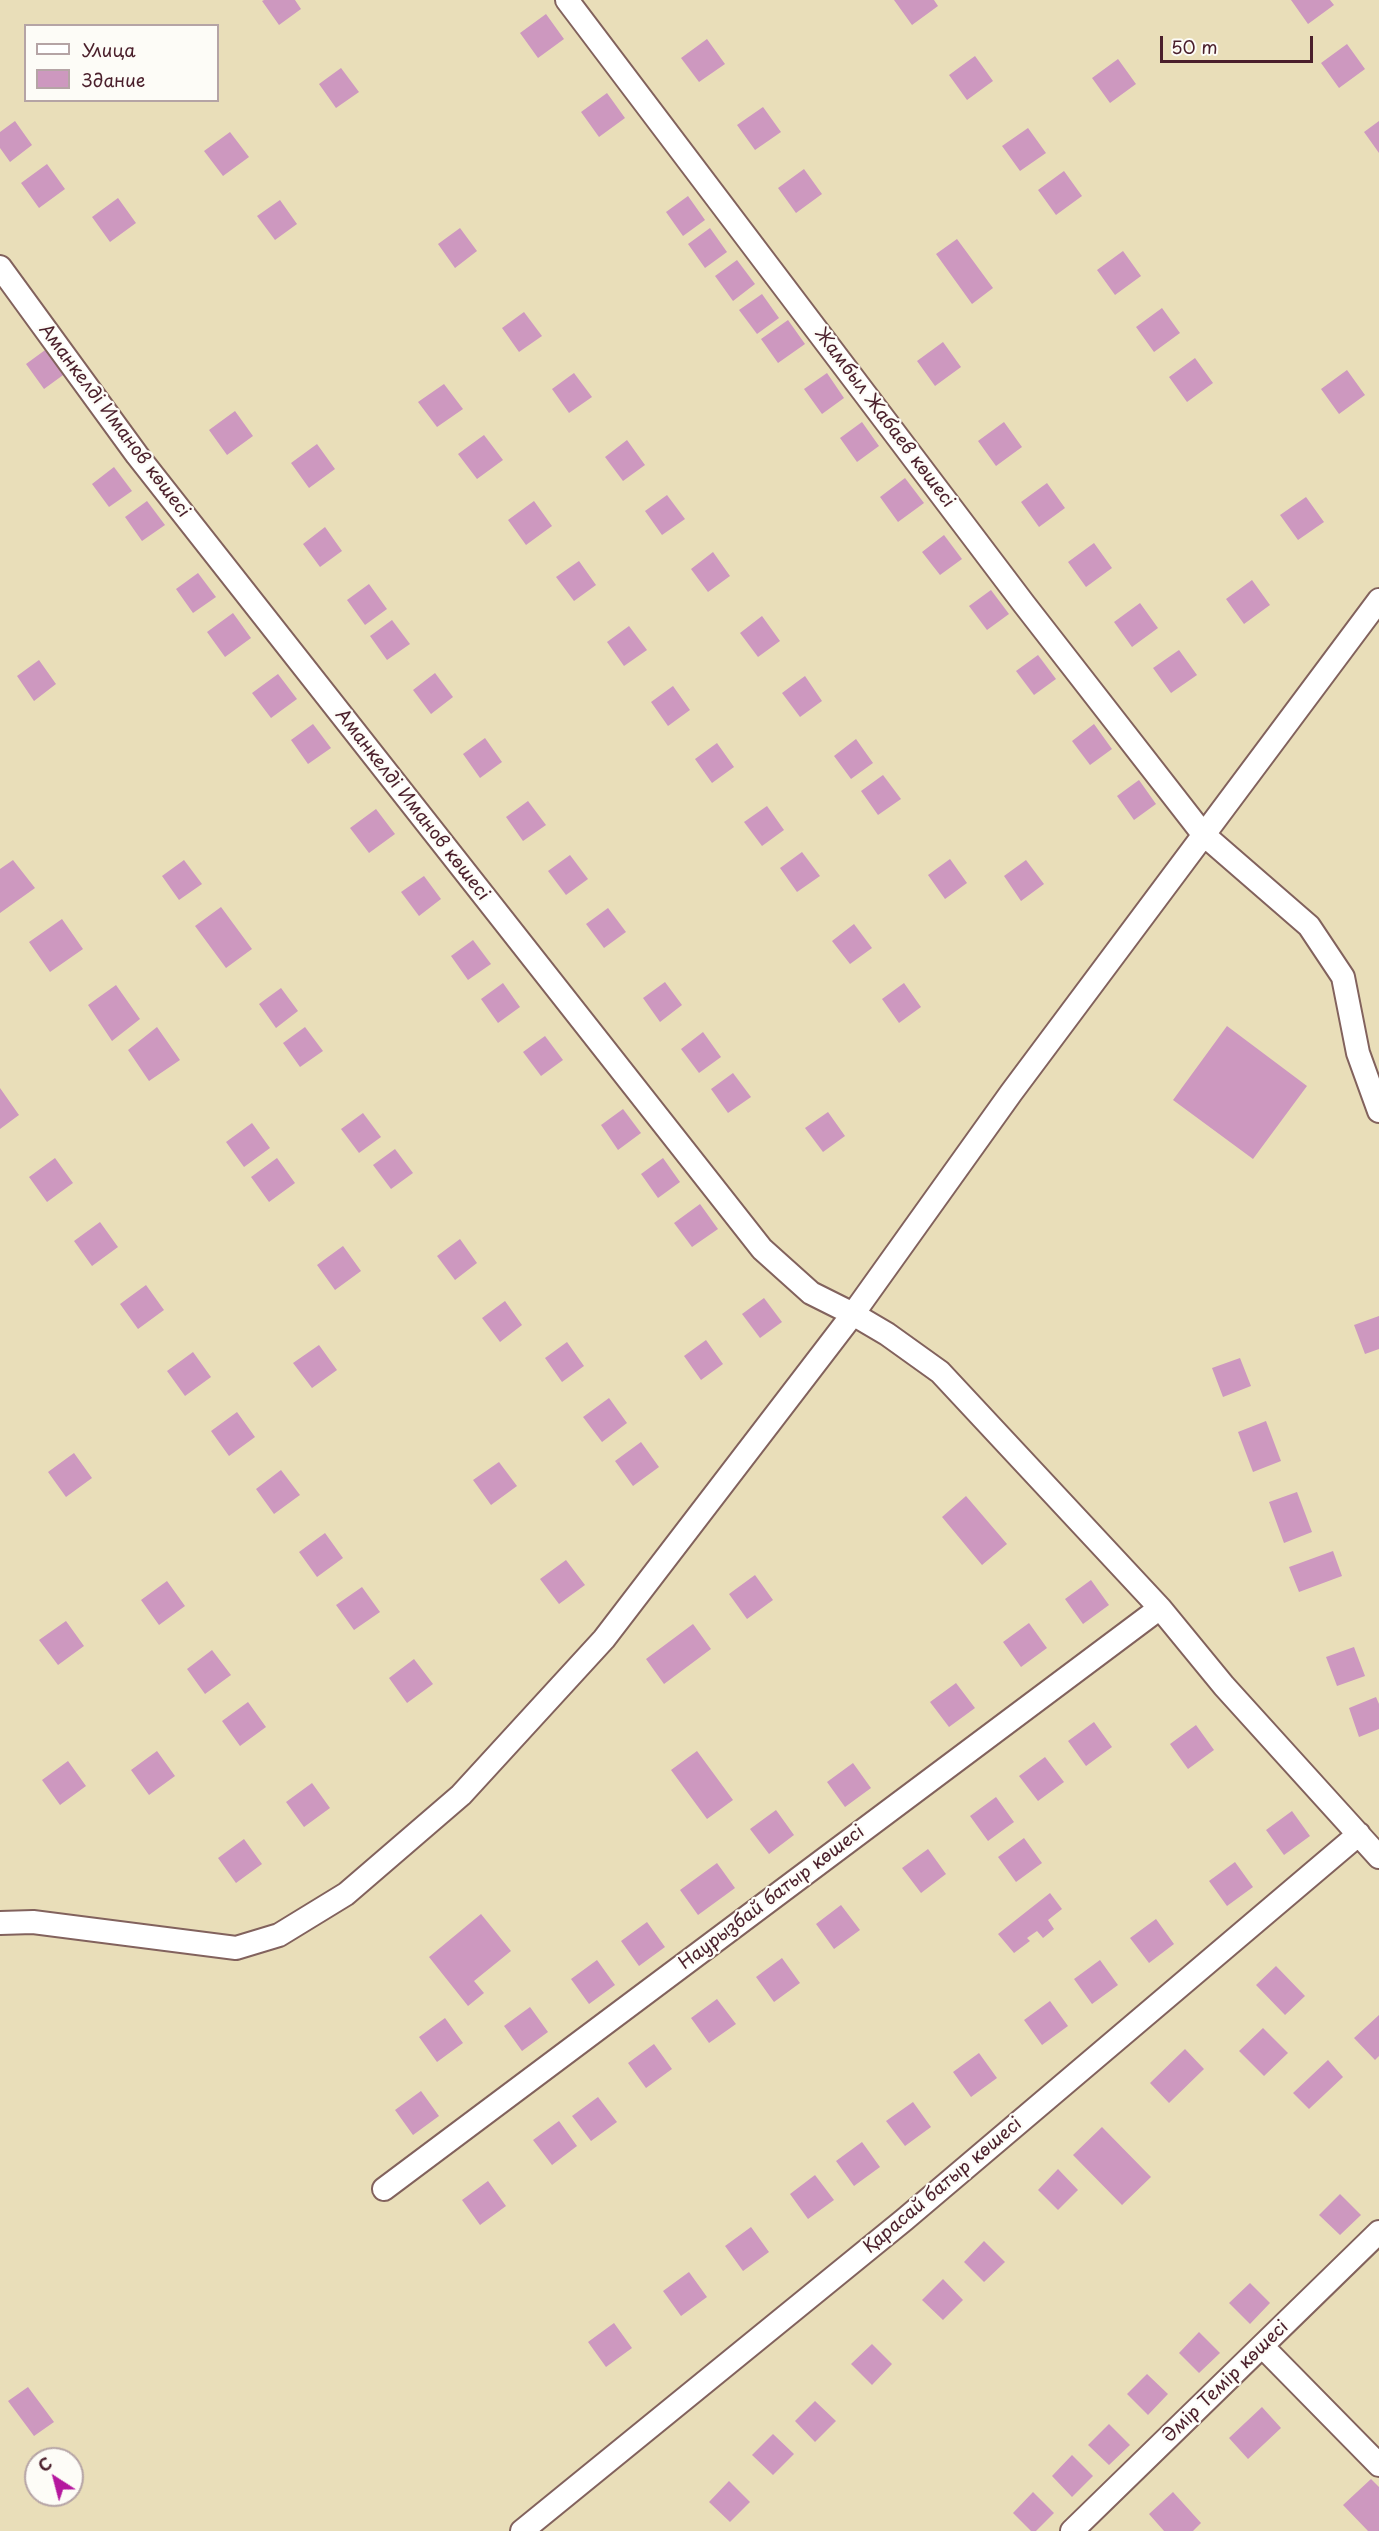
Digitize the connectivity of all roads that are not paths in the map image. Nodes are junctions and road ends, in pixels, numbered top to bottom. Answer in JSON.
{"nodes":[{"id":1,"x":567,"y":0,"type":"edge"},
{"id":2,"x":0,"y":267,"type":"edge"},
{"id":3,"x":1379,"y":600,"type":"edge"},
{"id":4,"x":1203,"y":834,"type":"junction"},
{"id":5,"x":1377,"y":1099,"type":"edge"},
{"id":6,"x":853,"y":1314,"type":"junction"},
{"id":7,"x":1160,"y":1608,"type":"junction"},
{"id":8,"x":1359,"y":1834,"type":"junction"},
{"id":9,"x":1379,"y":1857,"type":"edge"},
{"id":10,"x":0,"y":1923,"type":"edge"},
{"id":11,"x":384,"y":2189,"type":"dead end"},
{"id":12,"x":1379,"y":2232,"type":"edge"},
{"id":13,"x":1263,"y":2347,"type":"junction"},
{"id":14,"x":1379,"y":2465,"type":"edge"},
{"id":15,"x":522,"y":2531,"type":"edge"},
{"id":16,"x":1072,"y":2531,"type":"edge"}],
"edges":[{"from":1,"to":4,"type":"street","name":"Жамбыл Жабаев көшесі"},
{"from":2,"to":6,"type":"street","name":"Аманкелді Иманов көшесі"},
{"from":3,"to":4,"type":"street"},
{"from":4,"to":5,"type":"street","name":"Жамбыл Жабаев көшесі"},
{"from":4,"to":6,"type":"street"},
{"from":6,"to":7,"type":"street","name":"Аманкелді Иманов көшесі"},
{"from":6,"to":10,"type":"street"},
{"from":7,"to":8,"type":"street","name":"Аманкелді Иманов көшесі"},
{"from":7,"to":11,"type":"street","name":"Наурызбай батыр көшесі"},
{"from":8,"to":9,"type":"street","name":"Аманкелді Иманов көшесі"},
{"from":8,"to":15,"type":"street","name":"Қарасай батыр көшесі"},
{"from":12,"to":13,"type":"street","name":"Әмір Темір көшесі"},
{"from":13,"to":14,"type":"street"},
{"from":13,"to":16,"type":"street","name":"Әмір Темір көшесі"}]}
